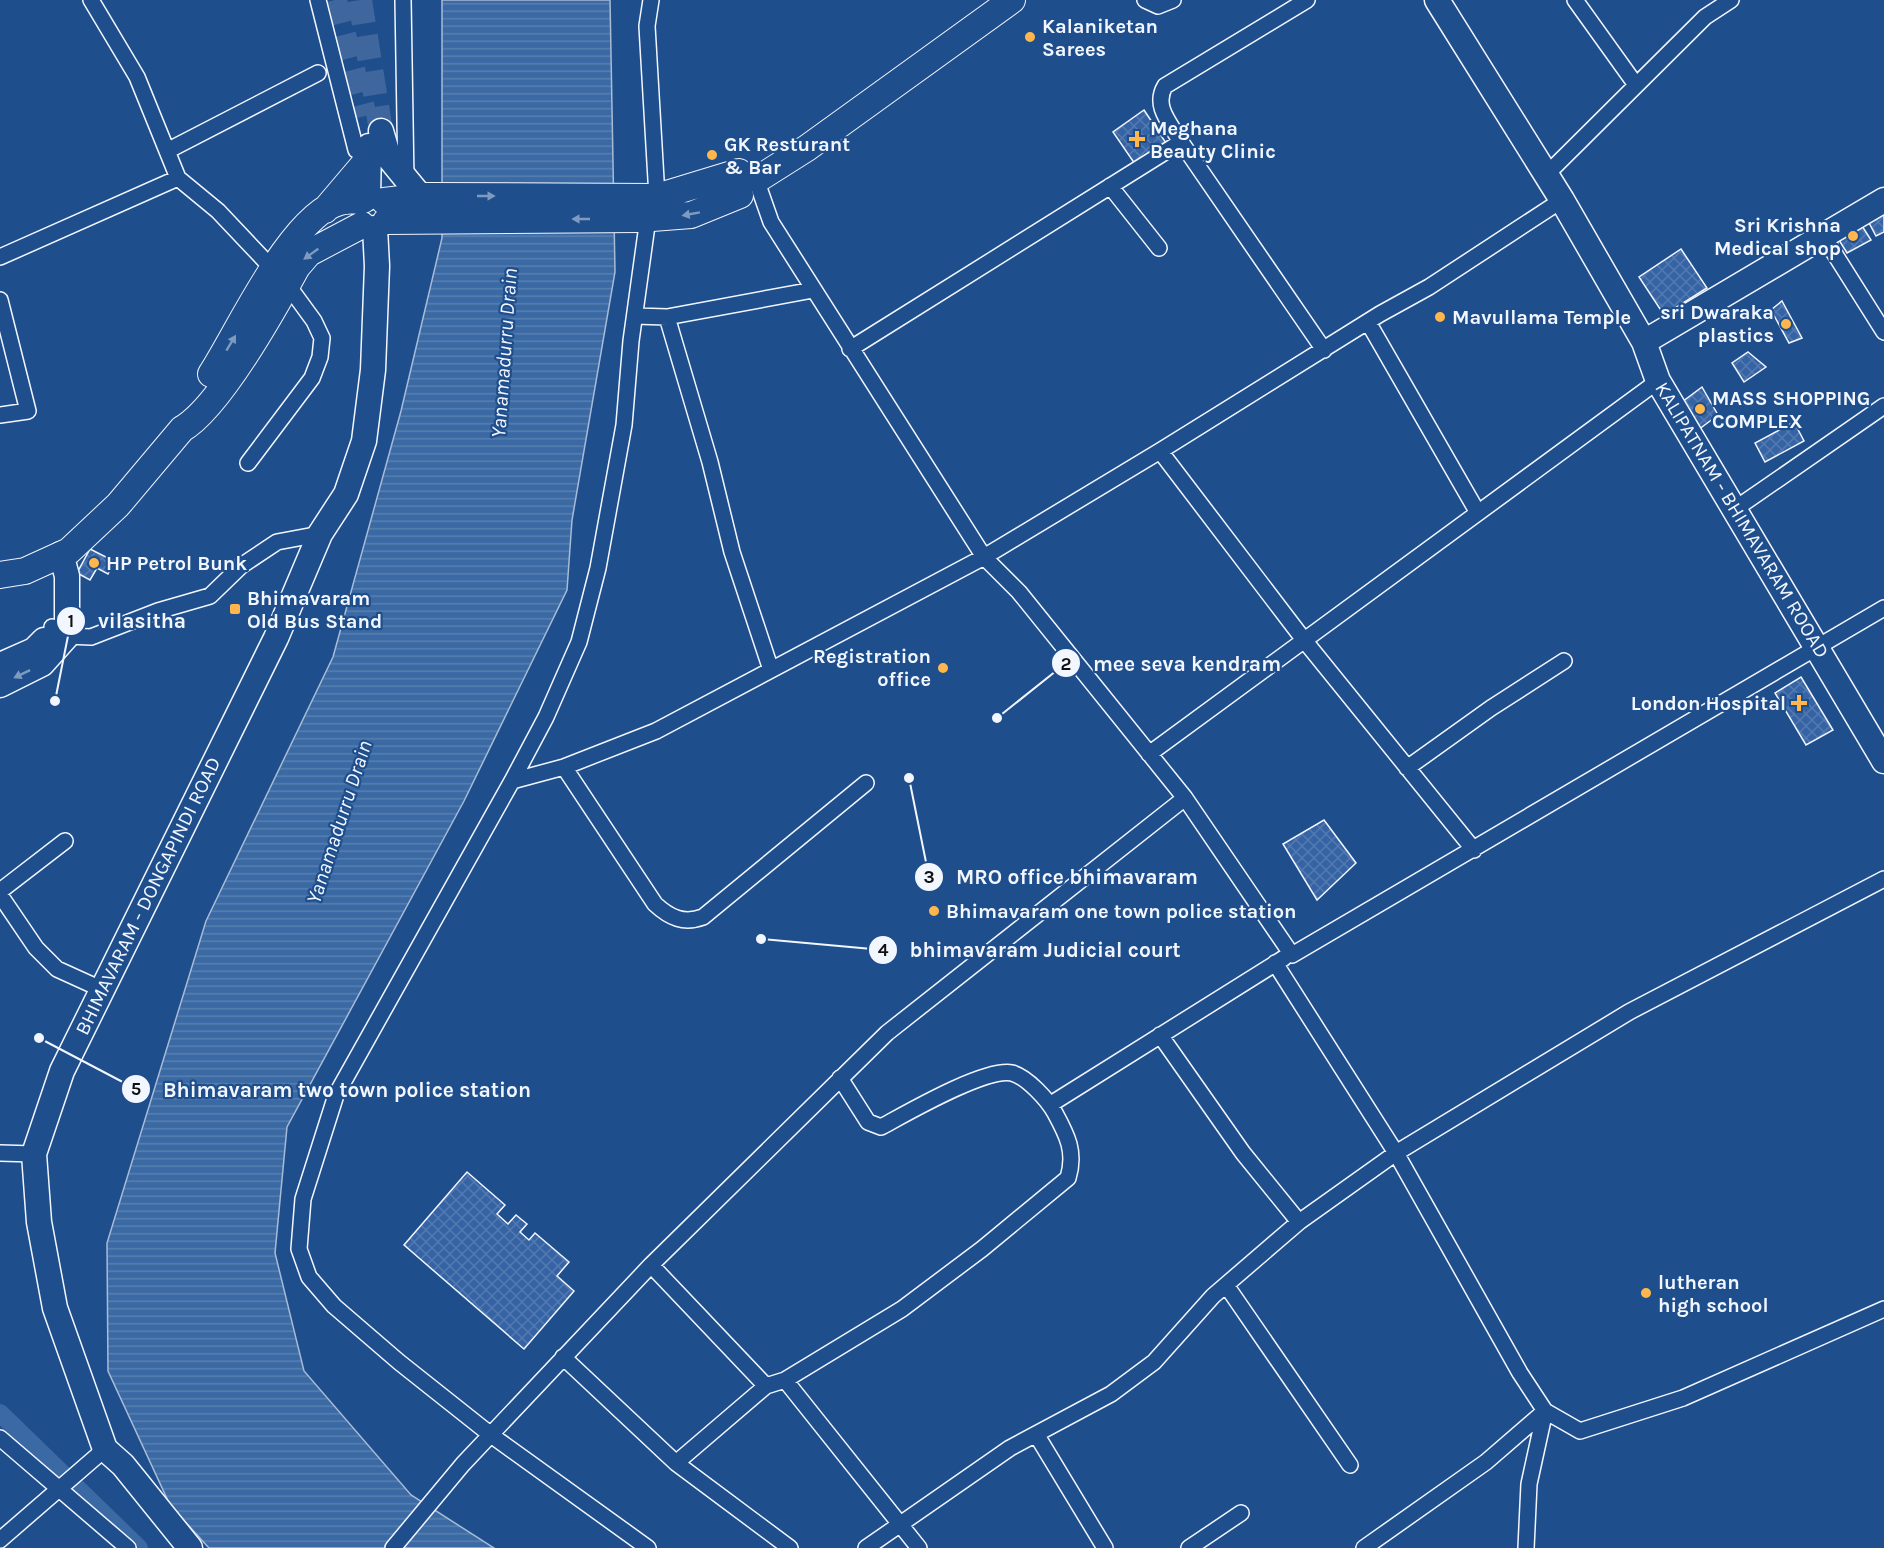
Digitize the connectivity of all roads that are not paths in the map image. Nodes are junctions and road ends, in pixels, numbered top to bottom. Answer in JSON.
{"nodes":[{"id":1,"x":91,"y":0,"type":"edge"},
{"id":2,"x":318,"y":0,"type":"edge"},
{"id":3,"x":404,"y":0,"type":"edge"},
{"id":4,"x":650,"y":0,"type":"edge"},
{"id":5,"x":991,"y":0,"type":"edge"},
{"id":6,"x":1012,"y":0,"type":"edge"},
{"id":7,"x":1145,"y":0,"type":"edge"},
{"id":8,"x":1173,"y":0,"type":"edge"},
{"id":9,"x":1307,"y":0,"type":"edge"},
{"id":10,"x":1437,"y":0,"type":"edge"},
{"id":11,"x":1575,"y":0,"type":"edge"},
{"id":12,"x":1731,"y":0,"type":"edge"},
{"id":13,"x":318,"y":73,"type":"dead end"},
{"id":14,"x":1636,"y":85,"type":"junction"},
{"id":15,"x":375,"y":129,"type":"tunnel mouth"},
{"id":16,"x":1181,"y":142,"type":"junction"},
{"id":17,"x":167,"y":151,"type":"junction"},
{"id":18,"x":785,"y":152,"type":"junction"},
{"id":19,"x":379,"y":157,"type":"junction"},
{"id":20,"x":1547,"y":174,"type":"junction"},
{"id":21,"x":178,"y":178,"type":"junction"},
{"id":22,"x":743,"y":186,"type":"junction"},
{"id":23,"x":1110,"y":186,"type":"junction"},
{"id":24,"x":421,"y":198,"type":"junction"},
{"id":25,"x":1562,"y":200,"type":"junction"},
{"id":26,"x":1884,"y":200,"type":"edge"},
{"id":27,"x":646,"y":207,"type":"junction"},
{"id":28,"x":325,"y":210,"type":"junction"},
{"id":29,"x":374,"y":210,"type":"junction"},
{"id":30,"x":1824,"y":237,"type":"junction"},
{"id":31,"x":1159,"y":248,"type":"dead end"},
{"id":32,"x":0,"y":256,"type":"edge"},
{"id":33,"x":280,"y":278,"type":"junction"},
{"id":34,"x":813,"y":290,"type":"junction"},
{"id":35,"x":0,"y":300,"type":"edge"},
{"id":36,"x":635,"y":316,"type":"junction"},
{"id":37,"x":667,"y":317,"type":"junction"},
{"id":38,"x":1368,"y":322,"type":"junction"},
{"id":39,"x":1884,"y":332,"type":"edge"},
{"id":40,"x":1644,"y":342,"type":"junction"},
{"id":41,"x":850,"y":349,"type":"junction"},
{"id":42,"x":1324,"y":350,"type":"junction"},
{"id":43,"x":1658,"y":381,"type":"junction"},
{"id":44,"x":1884,"y":406,"type":"edge"},
{"id":45,"x":0,"y":415,"type":"edge"},
{"id":46,"x":1160,"y":451,"type":"junction"},
{"id":47,"x":248,"y":463,"type":"dead end"},
{"id":48,"x":1735,"y":508,"type":"junction"},
{"id":49,"x":1478,"y":513,"type":"junction"},
{"id":50,"x":320,"y":534,"type":"junction"},
{"id":51,"x":984,"y":556,"type":"junction"},
{"id":52,"x":55,"y":557,"type":"junction"},
{"id":53,"x":0,"y":575,"type":"edge"},
{"id":54,"x":1884,"y":608,"type":"edge"},
{"id":55,"x":60,"y":632,"type":"junction"},
{"id":56,"x":1304,"y":640,"type":"junction"},
{"id":57,"x":1819,"y":648,"type":"junction"},
{"id":58,"x":1564,"y":661,"type":"dead end"},
{"id":59,"x":0,"y":665,"type":"edge"},
{"id":60,"x":771,"y":670,"type":"junction"},
{"id":61,"x":0,"y":685,"type":"edge"},
{"id":62,"x":1149,"y":754,"type":"junction"},
{"id":63,"x":1884,"y":761,"type":"edge"},
{"id":64,"x":564,"y":767,"type":"junction"},
{"id":65,"x":1407,"y":768,"type":"junction"},
{"id":66,"x":512,"y":781,"type":"junction"},
{"id":67,"x":866,"y":783,"type":"dead end"},
{"id":68,"x":1185,"y":798,"type":"junction"},
{"id":69,"x":65,"y":841,"type":"dead end"},
{"id":70,"x":1474,"y":850,"type":"junction"},
{"id":71,"x":1884,"y":879,"type":"edge"},
{"id":72,"x":0,"y":893,"type":"edge"},
{"id":73,"x":1292,"y":955,"type":"junction"},
{"id":74,"x":1275,"y":963,"type":"junction"},
{"id":75,"x":101,"y":989,"type":"junction"},
{"id":76,"x":1160,"y":1035,"type":"junction"},
{"id":77,"x":840,"y":1078,"type":"junction"},
{"id":78,"x":1051,"y":1104,"type":"junction"},
{"id":79,"x":0,"y":1153,"type":"edge"},
{"id":80,"x":1396,"y":1153,"type":"junction"},
{"id":81,"x":34,"y":1154,"type":"junction"},
{"id":82,"x":1299,"y":1222,"type":"junction"},
{"id":83,"x":651,"y":1265,"type":"junction"},
{"id":84,"x":1226,"y":1285,"type":"junction"},
{"id":85,"x":1884,"y":1310,"type":"edge"},
{"id":86,"x":563,"y":1357,"type":"junction"},
{"id":87,"x":785,"y":1380,"type":"junction"},
{"id":88,"x":766,"y":1386,"type":"junction"},
{"id":89,"x":1545,"y":1411,"type":"junction"},
{"id":90,"x":1036,"y":1434,"type":"junction"},
{"id":91,"x":490,"y":1435,"type":"junction"},
{"id":92,"x":0,"y":1438,"type":"edge"},
{"id":93,"x":99,"y":1454,"type":"junction"},
{"id":94,"x":676,"y":1463,"type":"junction"},
{"id":95,"x":1350,"y":1465,"type":"dead end"},
{"id":96,"x":64,"y":1486,"type":"junction"},
{"id":97,"x":1241,"y":1513,"type":"dead end"},
{"id":98,"x":902,"y":1522,"type":"junction"},
{"id":99,"x":0,"y":1540,"type":"edge"},
{"id":100,"x":128,"y":1548,"type":"edge"},
{"id":101,"x":190,"y":1548,"type":"edge"},
{"id":102,"x":393,"y":1548,"type":"edge"},
{"id":103,"x":648,"y":1548,"type":"edge"},
{"id":104,"x":790,"y":1548,"type":"edge"},
{"id":105,"x":866,"y":1548,"type":"edge"},
{"id":106,"x":920,"y":1548,"type":"edge"},
{"id":107,"x":1105,"y":1548,"type":"edge"},
{"id":108,"x":1189,"y":1548,"type":"edge"},
{"id":109,"x":1364,"y":1548,"type":"edge"},
{"id":110,"x":1526,"y":1548,"type":"edge"}],
"edges":[{"from":1,"to":17,"type":"street"},
{"from":2,"to":19,"type":"street"},
{"from":3,"to":24,"type":"street"},
{"from":4,"to":27,"type":"street"},
{"from":5,"to":18,"type":"highway"},
{"from":6,"to":18,"type":"highway"},
{"from":7,"to":8,"type":"street"},
{"from":9,"to":16,"type":"street"},
{"from":10,"to":20,"type":"main road","name":"KALIPATNAM - BHIMAVARAM ROOAD"},
{"from":11,"to":14,"type":"street"},
{"from":12,"to":14,"type":"street"},
{"from":13,"to":17,"type":"street"},
{"from":14,"to":20,"type":"street"},
{"from":15,"to":19,"type":"main road","name":"BHIMAVARAM - DONGAPINDI ROAD"},
{"from":16,"to":23,"type":"street"},
{"from":16,"to":42,"type":"street"},
{"from":17,"to":21,"type":"street"},
{"from":18,"to":22,"type":"highway"},
{"from":19,"to":24,"type":"main road"},
{"from":19,"to":28,"type":"highway"},
{"from":19,"to":29,"type":"main road","name":"BHIMAVARAM - DONGAPINDI ROAD"},
{"from":20,"to":25,"type":"main road","name":"KALIPATNAM - BHIMAVARAM ROOAD"},
{"from":21,"to":32,"type":"street"},
{"from":21,"to":33,"type":"street"},
{"from":22,"to":27,"type":"highway"},
{"from":22,"to":27,"type":"highway","one_way":true},
{"from":22,"to":34,"type":"street"},
{"from":23,"to":31,"type":"street"},
{"from":23,"to":41,"type":"street"},
{"from":24,"to":27,"type":"highway"},
{"from":24,"to":29,"type":"highway"},
{"from":25,"to":38,"type":"street"},
{"from":25,"to":40,"type":"main road","name":"KALIPATNAM - BHIMAVARAM ROOAD"},
{"from":26,"to":30,"type":"main road"},
{"from":27,"to":36,"type":"street"},
{"from":28,"to":29,"type":"highway"},
{"from":28,"to":33,"type":"highway"},
{"from":29,"to":33,"type":"highway","one_way":true},
{"from":29,"to":50,"type":"main road","name":"BHIMAVARAM - DONGAPINDI ROAD"},
{"from":30,"to":39,"type":"street"},
{"from":30,"to":40,"type":"main road"},
{"from":33,"to":47,"type":"street"},
{"from":33,"to":52,"type":"highway"},
{"from":34,"to":37,"type":"street"},
{"from":34,"to":41,"type":"street"},
{"from":35,"to":45,"type":"street"},
{"from":36,"to":37,"type":"street"},
{"from":36,"to":66,"type":"street"},
{"from":37,"to":60,"type":"street"},
{"from":38,"to":42,"type":"street"},
{"from":38,"to":49,"type":"street"},
{"from":40,"to":43,"type":"main road","name":"KALIPATNAM - BHIMAVARAM ROOAD"},
{"from":41,"to":51,"type":"street"},
{"from":42,"to":46,"type":"street"},
{"from":43,"to":48,"type":"main road","name":"KALIPATNAM - BHIMAVARAM ROOAD"},
{"from":43,"to":49,"type":"street"},
{"from":44,"to":48,"type":"street"},
{"from":46,"to":51,"type":"street"},
{"from":46,"to":56,"type":"street"},
{"from":48,"to":57,"type":"main road","name":"KALIPATNAM - BHIMAVARAM ROOAD"},
{"from":49,"to":56,"type":"street"},
{"from":50,"to":55,"type":"street"},
{"from":50,"to":75,"type":"main road","name":"BHIMAVARAM - DONGAPINDI ROAD"},
{"from":51,"to":60,"type":"street"},
{"from":51,"to":62,"type":"street"},
{"from":52,"to":53,"type":"highway"},
{"from":52,"to":55,"type":"main road"},
{"from":54,"to":57,"type":"street"},
{"from":55,"to":59,"type":"main road"},
{"from":55,"to":61,"type":"main road","one_way":true},
{"from":56,"to":62,"type":"street"},
{"from":56,"to":65,"type":"street"},
{"from":57,"to":63,"type":"main road","name":"KALIPATNAM - BHIMAVARAM ROOAD"},
{"from":57,"to":70,"type":"street"},
{"from":58,"to":65,"type":"street"},
{"from":60,"to":64,"type":"street"},
{"from":62,"to":68,"type":"street"},
{"from":64,"to":66,"type":"street"},
{"from":64,"to":67,"type":"street"},
{"from":65,"to":70,"type":"street"},
{"from":66,"to":91,"type":"street"},
{"from":68,"to":73,"type":"street"},
{"from":68,"to":77,"type":"street"},
{"from":69,"to":72,"type":"street"},
{"from":70,"to":73,"type":"street"},
{"from":71,"to":80,"type":"street"},
{"from":72,"to":75,"type":"street"},
{"from":73,"to":74,"type":"street"},
{"from":74,"to":76,"type":"street"},
{"from":74,"to":80,"type":"street"},
{"from":75,"to":81,"type":"main road","name":"BHIMAVARAM - DONGAPINDI ROAD"},
{"from":76,"to":78,"type":"street"},
{"from":76,"to":82,"type":"street"},
{"from":77,"to":78,"type":"street"},
{"from":77,"to":83,"type":"street"},
{"from":78,"to":87,"type":"street"},
{"from":79,"to":81,"type":"street"},
{"from":80,"to":82,"type":"street"},
{"from":80,"to":89,"type":"street"},
{"from":81,"to":93,"type":"main road","name":"BHIMAVARAM - DONGAPINDI ROAD"},
{"from":82,"to":84,"type":"street"},
{"from":83,"to":86,"type":"street"},
{"from":83,"to":88,"type":"street"},
{"from":84,"to":90,"type":"street"},
{"from":84,"to":95,"type":"street"},
{"from":85,"to":89,"type":"street"},
{"from":86,"to":91,"type":"street"},
{"from":86,"to":94,"type":"street"},
{"from":87,"to":88,"type":"street"},
{"from":87,"to":98,"type":"street"},
{"from":88,"to":94,"type":"street"},
{"from":89,"to":109,"type":"street"},
{"from":89,"to":110,"type":"street"},
{"from":90,"to":98,"type":"street"},
{"from":90,"to":107,"type":"street"},
{"from":91,"to":102,"type":"street"},
{"from":91,"to":103,"type":"street"},
{"from":92,"to":96,"type":"street"},
{"from":93,"to":96,"type":"street"},
{"from":93,"to":101,"type":"main road","name":"BHIMAVARAM - DONGAPINDI ROAD"},
{"from":94,"to":104,"type":"street"},
{"from":96,"to":99,"type":"street"},
{"from":96,"to":100,"type":"street"},
{"from":97,"to":108,"type":"street"},
{"from":98,"to":105,"type":"street"},
{"from":98,"to":106,"type":"street"}]}
